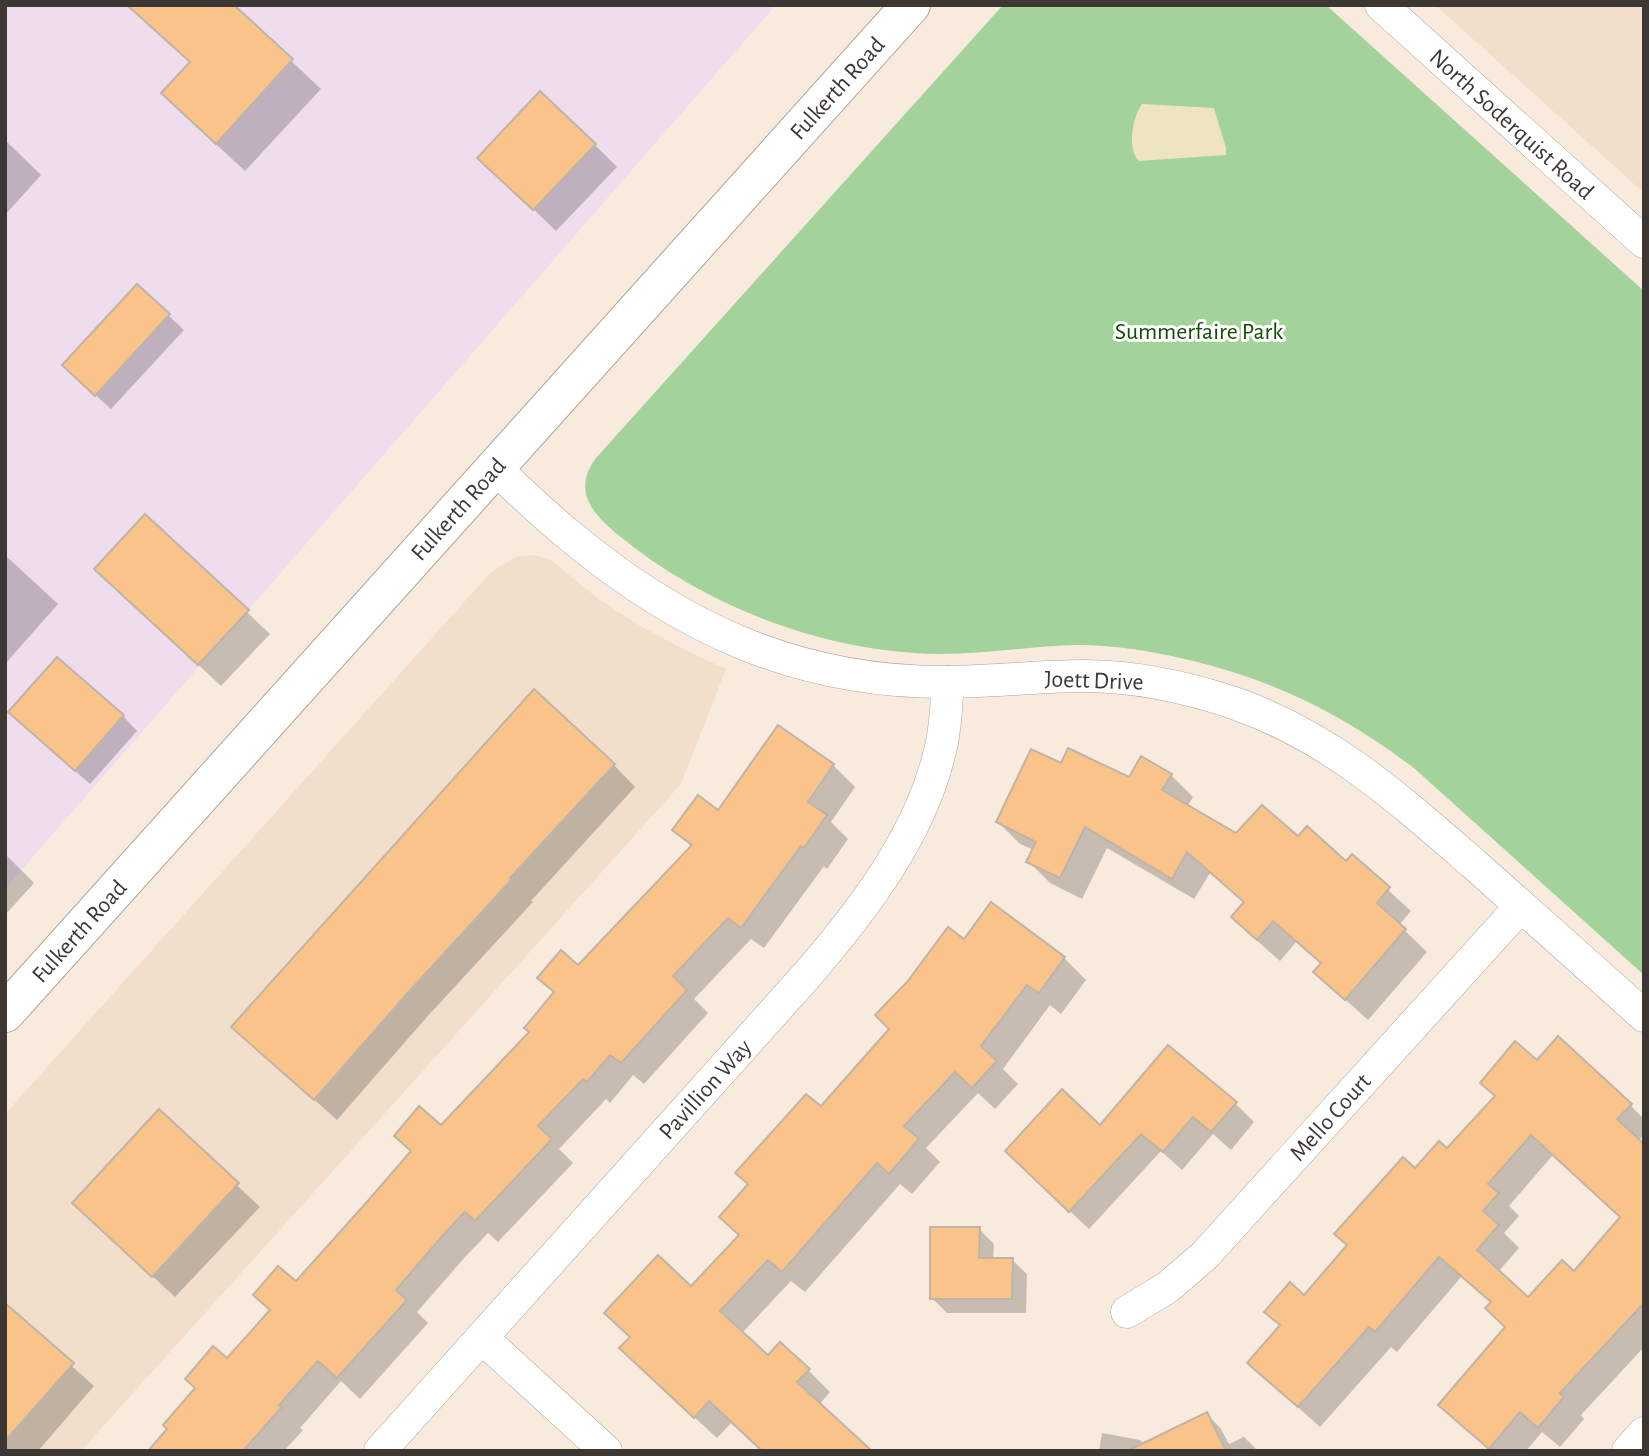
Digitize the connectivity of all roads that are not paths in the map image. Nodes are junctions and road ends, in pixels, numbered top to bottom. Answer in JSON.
{"nodes":[{"id":1,"x":911,"y":5,"type":"edge"},
{"id":2,"x":1381,"y":5,"type":"edge"},
{"id":3,"x":1644,"y":242,"type":"edge"},
{"id":4,"x":495,"y":468,"type":"junction"},
{"id":5,"x":948,"y":682,"type":"junction"},
{"id":6,"x":1521,"y":906,"type":"junction"},
{"id":7,"x":5,"y":1013,"type":"edge"},
{"id":8,"x":1644,"y":1016,"type":"edge"},
{"id":9,"x":1127,"y":1312,"type":"dead end"},
{"id":10,"x":482,"y":1338,"type":"junction"},
{"id":11,"x":1644,"y":1433,"type":"edge"},
{"id":12,"x":380,"y":1451,"type":"edge"},
{"id":13,"x":606,"y":1451,"type":"edge"},
{"id":14,"x":1628,"y":1451,"type":"edge"}],
"edges":[{"from":1,"to":4,"type":"street","name":"Fulkerth Road"},
{"from":2,"to":3,"type":"street","name":"North Soderquist Road"},
{"from":4,"to":5,"type":"street","name":"Joett Drive"},
{"from":4,"to":7,"type":"street","name":"Fulkerth Road"},
{"from":5,"to":6,"type":"street","name":"Joett Drive"},
{"from":5,"to":10,"type":"street","name":"Pavillion Way"},
{"from":6,"to":8,"type":"street","name":"Joett Drive"},
{"from":6,"to":9,"type":"street","name":"Mello Court"},
{"from":10,"to":12,"type":"street","name":"Pavillion Way"},
{"from":10,"to":13,"type":"street"},
{"from":11,"to":14,"type":"street"}]}
